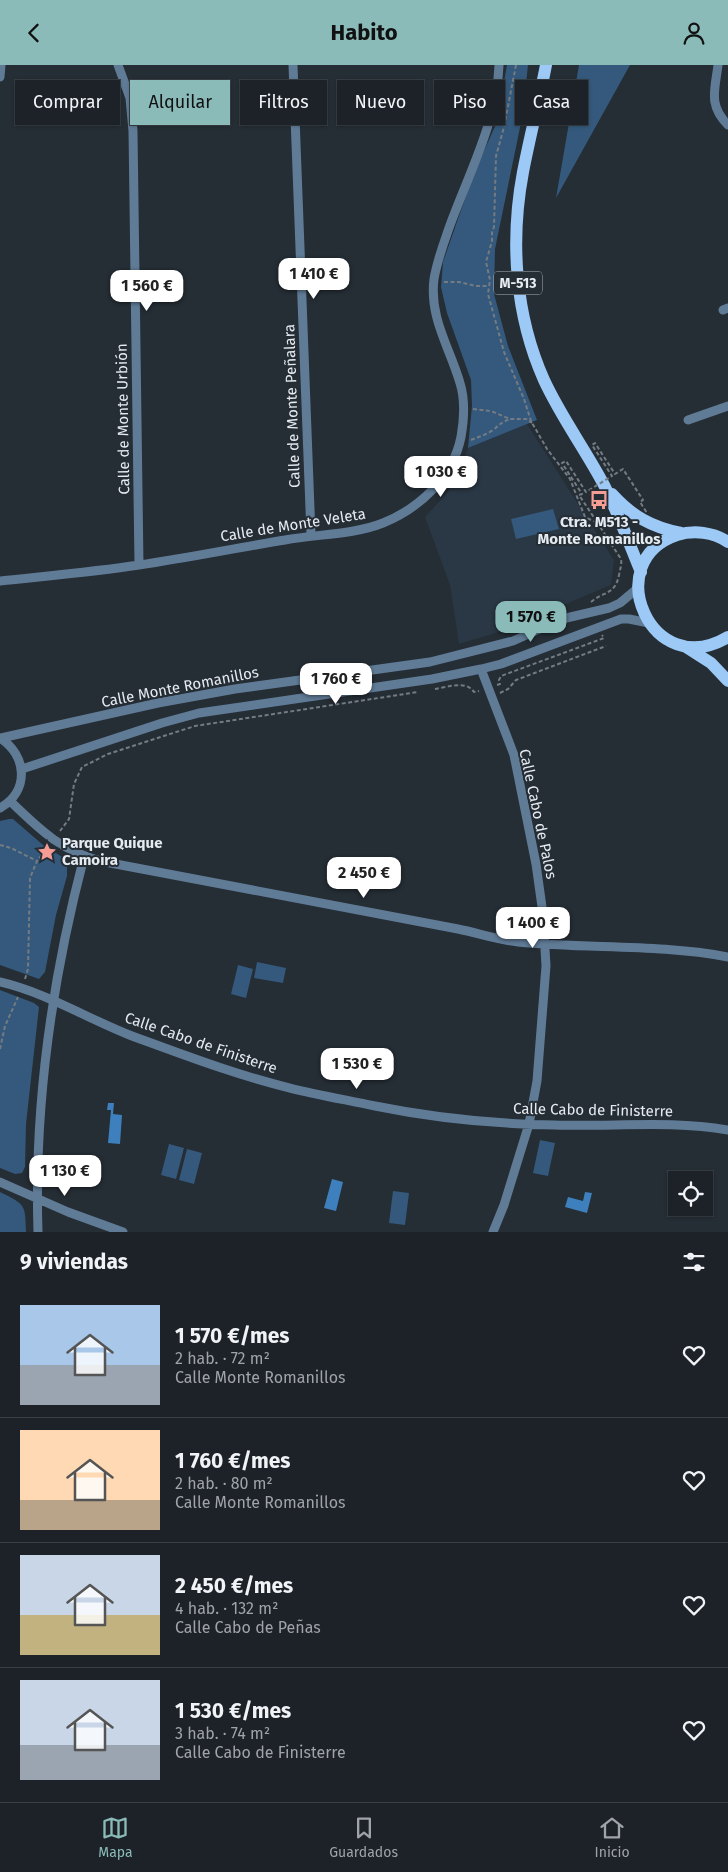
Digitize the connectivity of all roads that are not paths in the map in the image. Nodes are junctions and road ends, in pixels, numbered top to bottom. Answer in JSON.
{"nodes":[{"id":1,"x":1,"y":65,"type":"edge"},
{"id":2,"x":118,"y":65,"type":"edge"},
{"id":3,"x":294,"y":65,"type":"edge"},
{"id":4,"x":500,"y":65,"type":"edge"},
{"id":5,"x":546,"y":65,"type":"edge"},
{"id":6,"x":718,"y":65,"type":"edge"},
{"id":7,"x":0,"y":77,"type":"edge"},
{"id":8,"x":728,"y":125,"type":"edge"},
{"id":9,"x":728,"y":406,"type":"edge"},
{"id":10,"x":688,"y":420,"type":"dead end"},
{"id":11,"x":603,"y":484,"type":"junction"},
{"id":12,"x":682,"y":533,"type":"junction"},
{"id":13,"x":311,"y":535,"type":"junction"},
{"id":14,"x":728,"y":542,"type":"edge"},
{"id":15,"x":139,"y":565,"type":"junction"},
{"id":16,"x":641,"y":572,"type":"junction"},
{"id":17,"x":0,"y":581,"type":"edge"},
{"id":18,"x":638,"y":588,"type":"junction"},
{"id":19,"x":649,"y":623,"type":"junction"},
{"id":20,"x":728,"y":637,"type":"edge"},
{"id":21,"x":512,"y":641,"type":"junction"},
{"id":22,"x":684,"y":646,"type":"junction"},
{"id":23,"x":451,"y":656,"type":"junction"},
{"id":24,"x":518,"y":657,"type":"junction"},
{"id":25,"x":481,"y":669,"type":"junction"},
{"id":26,"x":451,"y":675,"type":"junction"},
{"id":27,"x":728,"y":681,"type":"edge"},
{"id":28,"x":0,"y":738,"type":"edge"},
{"id":29,"x":22,"y":769,"type":"junction"},
{"id":30,"x":10,"y":801,"type":"junction"},
{"id":31,"x":0,"y":808,"type":"edge"},
{"id":32,"x":84,"y":857,"type":"junction"},
{"id":33,"x":545,"y":944,"type":"junction"},
{"id":34,"x":728,"y":957,"type":"edge"},
{"id":35,"x":0,"y":982,"type":"edge"},
{"id":36,"x":54,"y":1001,"type":"junction"},
{"id":37,"x":529,"y":1124,"type":"junction"},
{"id":38,"x":728,"y":1130,"type":"edge"},
{"id":39,"x":0,"y":1182,"type":"edge"},
{"id":40,"x":37,"y":1198,"type":"junction"},
{"id":41,"x":38,"y":1232,"type":"edge"},
{"id":42,"x":123,"y":1232,"type":"edge"},
{"id":43,"x":493,"y":1232,"type":"edge"}],
"edges":[{"from":1,"to":7,"type":"street"},
{"from":2,"to":15,"type":"street","name":"Calle de Monte Urbión"},
{"from":3,"to":13,"type":"street","name":"Calle de Monte Peñalara"},
{"from":4,"to":13,"type":"street","name":"Calle de Monte Veleta"},
{"from":5,"to":11,"type":"main road","number":"M-513"},
{"from":6,"to":8,"type":"street"},
{"from":9,"to":10,"type":"street"},
{"from":11,"to":12,"type":"main road","number":"M-513"},
{"from":11,"to":16,"type":"main road","number":"M-513"},
{"from":12,"to":14,"type":"main road"},
{"from":12,"to":16,"type":"main road"},
{"from":13,"to":15,"type":"street","name":"Calle de Monte Veleta"},
{"from":15,"to":17,"type":"street","name":"Calle de Monte Veleta"},
{"from":16,"to":18,"type":"main road"},
{"from":18,"to":19,"type":"main road"},
{"from":18,"to":21,"type":"street","name":"Calle Monte Romanillos"},
{"from":19,"to":22,"type":"main road"},
{"from":19,"to":24,"type":"street","name":"Calle Monte Romanillos"},
{"from":20,"to":22,"type":"main road"},
{"from":21,"to":23,"type":"street","name":"Calle Monte Romanillos"},
{"from":21,"to":24,"type":"street"},
{"from":22,"to":27,"type":"main road"},
{"from":23,"to":26,"type":"street"},
{"from":23,"to":28,"type":"street","name":"Calle Monte Romanillos"},
{"from":24,"to":25,"type":"street","name":"Calle Monte Romanillos"},
{"from":25,"to":26,"type":"street","name":"Calle Monte Romanillos"},
{"from":25,"to":33,"type":"street","name":"Calle Cabo de Palos"},
{"from":26,"to":29,"type":"street","name":"Calle Monte Romanillos"},
{"from":28,"to":29,"type":"street"},
{"from":29,"to":30,"type":"street"},
{"from":30,"to":31,"type":"street"},
{"from":30,"to":32,"type":"street"},
{"from":32,"to":33,"type":"street"},
{"from":32,"to":36,"type":"street"},
{"from":33,"to":34,"type":"street"},
{"from":33,"to":37,"type":"street","name":"Calle Cabo de Palos"},
{"from":35,"to":36,"type":"street","name":"Calle Cabo de Finisterre"},
{"from":36,"to":37,"type":"street","name":"Calle Cabo de Finisterre"},
{"from":36,"to":40,"type":"street"},
{"from":37,"to":38,"type":"street","name":"Calle Cabo de Finisterre"},
{"from":37,"to":43,"type":"street","name":"Calle Cabo de Palos"},
{"from":39,"to":40,"type":"street"},
{"from":40,"to":41,"type":"street"},
{"from":40,"to":42,"type":"street"}]}
